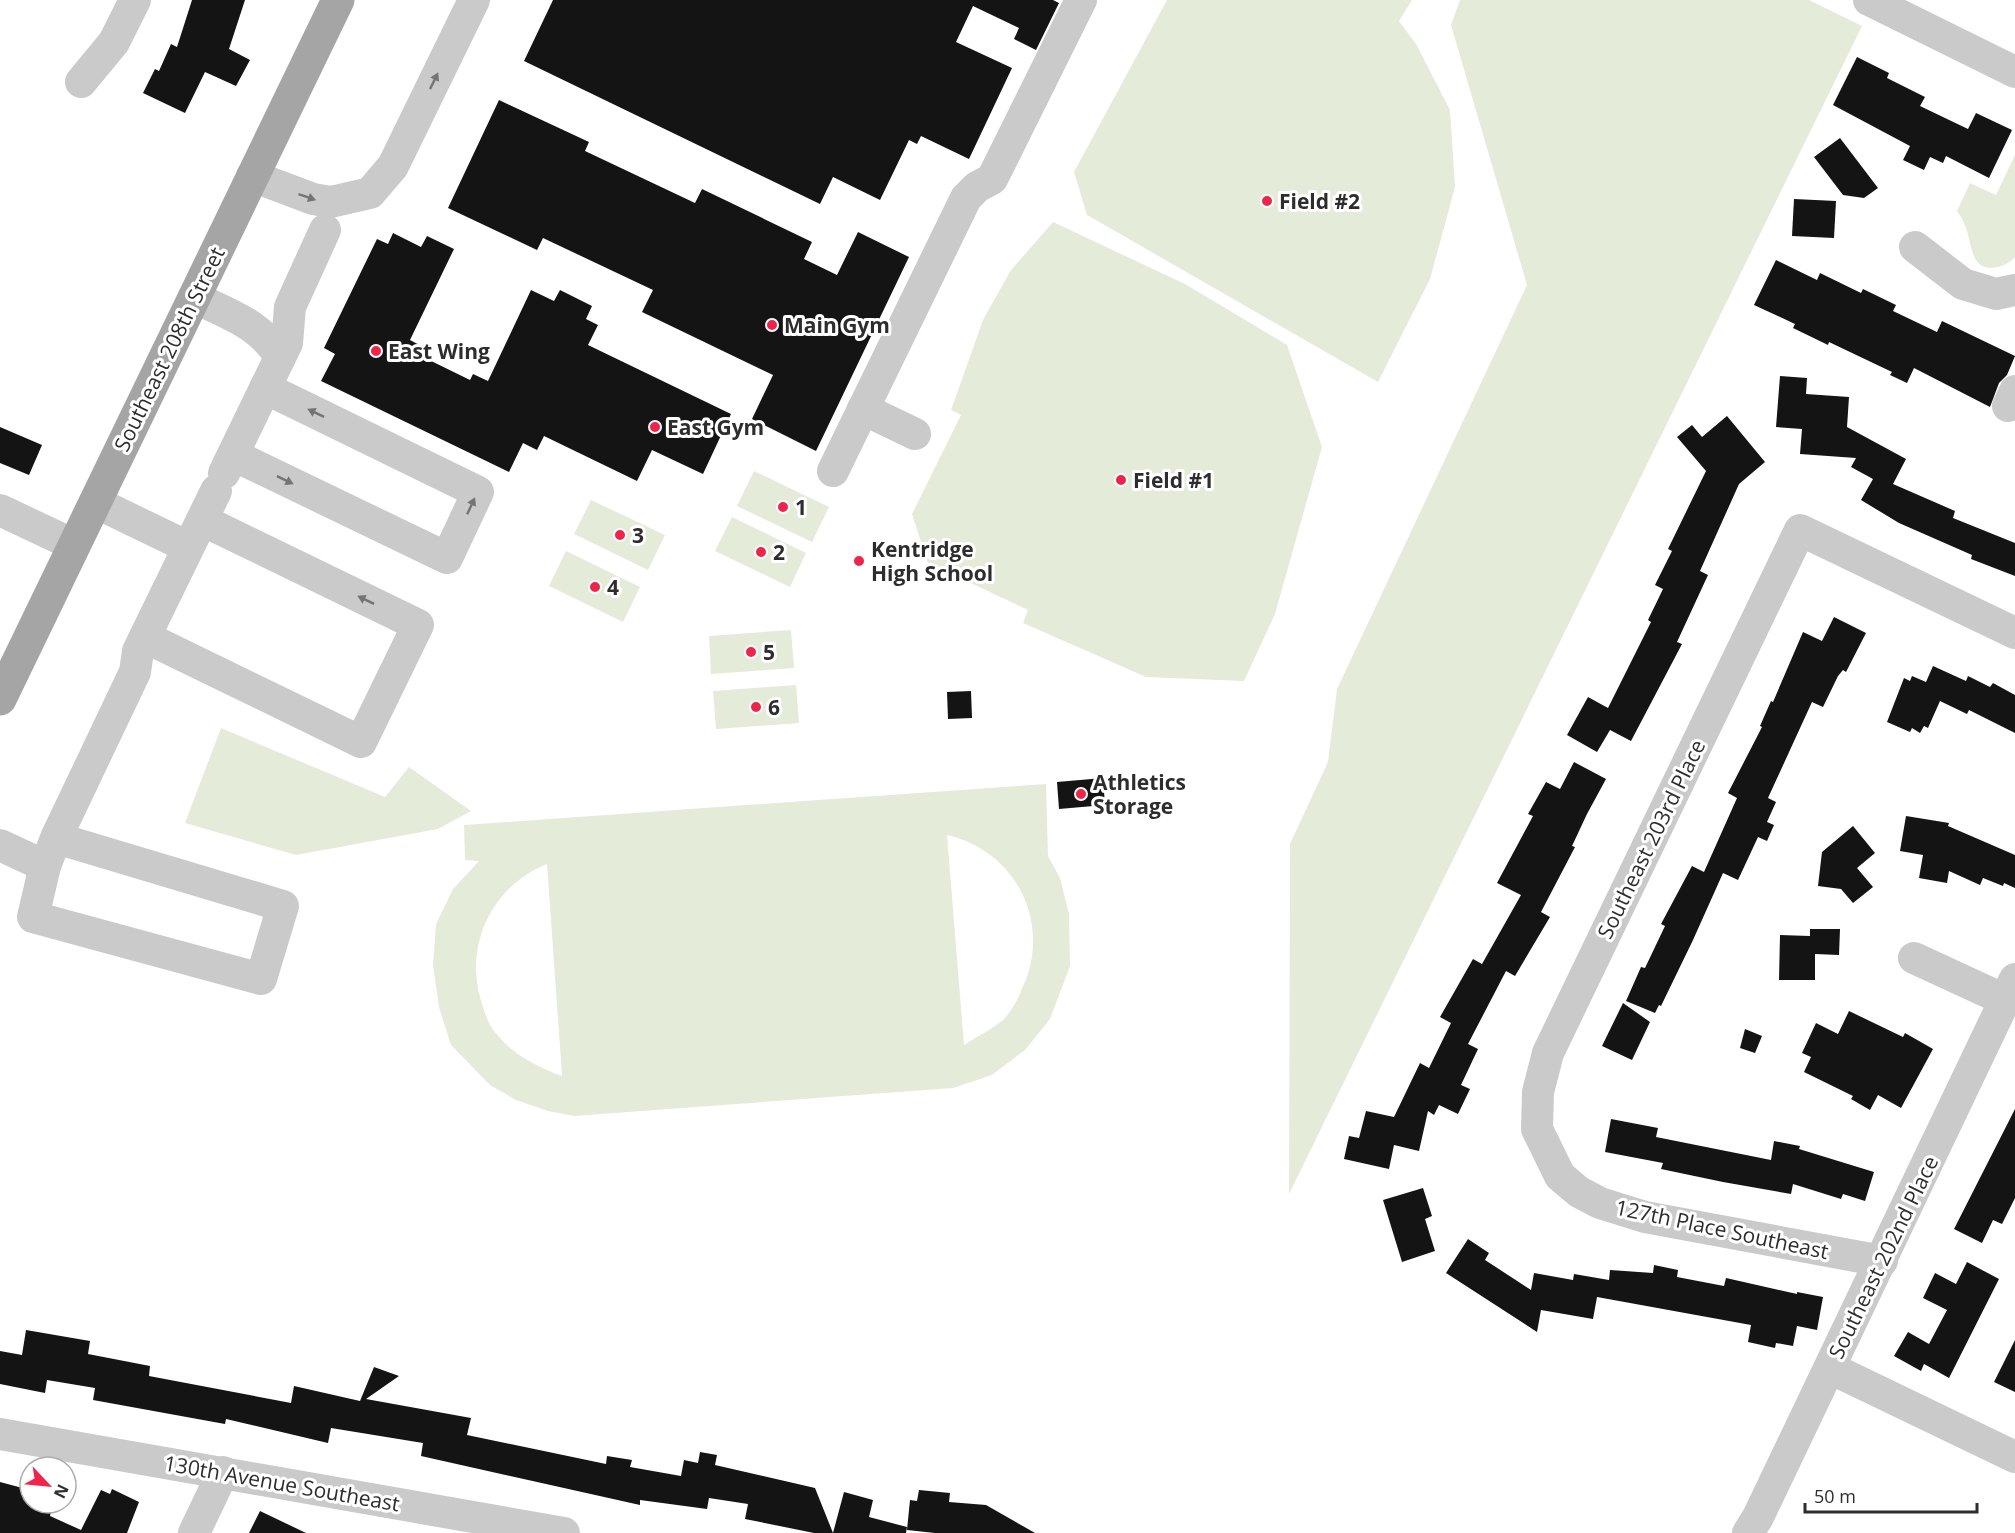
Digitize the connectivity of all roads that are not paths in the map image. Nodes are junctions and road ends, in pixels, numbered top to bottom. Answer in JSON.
{"nodes":[{"id":1,"x":135,"y":0,"type":"edge"},
{"id":2,"x":338,"y":0,"type":"edge"},
{"id":3,"x":474,"y":0,"type":"edge"},
{"id":4,"x":1081,"y":0,"type":"edge"},
{"id":5,"x":1869,"y":0,"type":"edge"},
{"id":6,"x":2015,"y":72,"type":"edge"},
{"id":7,"x":81,"y":82,"type":"dead end"},
{"id":8,"x":252,"y":176,"type":"junction"},
{"id":9,"x":325,"y":230,"type":"dead end"},
{"id":10,"x":1915,"y":247,"type":"dead end"},
{"id":11,"x":2014,"y":294,"type":"edge"},
{"id":12,"x":194,"y":297,"type":"junction"},
{"id":13,"x":280,"y":357,"type":"junction"},
{"id":14,"x":265,"y":388,"type":"junction"},
{"id":15,"x":863,"y":409,"type":"junction"},
{"id":16,"x":915,"y":434,"type":"dead end"},
{"id":17,"x":834,"y":471,"type":"dead end"},
{"id":18,"x":224,"y":473,"type":"junction"},
{"id":19,"x":95,"y":502,"type":"junction"},
{"id":20,"x":0,"y":510,"type":"edge"},
{"id":21,"x":195,"y":534,"type":"junction"},
{"id":22,"x":74,"y":545,"type":"junction"},
{"id":23,"x":2015,"y":633,"type":"edge"},
{"id":24,"x":145,"y":637,"type":"junction"},
{"id":25,"x":0,"y":699,"type":"edge"},
{"id":26,"x":0,"y":844,"type":"edge"},
{"id":27,"x":50,"y":852,"type":"junction"},
{"id":28,"x":1914,"y":958,"type":"dead end"},
{"id":29,"x":2010,"y":990,"type":"edge"},
{"id":30,"x":1548,"y":1155,"type":"joint"},
{"id":31,"x":1882,"y":1261,"type":"junction"},
{"id":32,"x":1830,"y":1368,"type":"junction"},
{"id":33,"x":0,"y":1434,"type":"edge"},
{"id":34,"x":2015,"y":1457,"type":"edge"},
{"id":35,"x":223,"y":1472,"type":"junction"},
{"id":36,"x":492,"y":1527,"type":"edge"},
{"id":37,"x":194,"y":1533,"type":"edge"},
{"id":38,"x":564,"y":1533,"type":"edge"},
{"id":39,"x":1748,"y":1533,"type":"edge"}],
"edges":[{"from":1,"to":7,"type":"street"},
{"from":2,"to":8,"type":"main road","name":"Southeast 208th Street"},
{"from":8,"to":3,"type":"street","one_way":true},
{"from":4,"to":15,"type":"street"},
{"from":5,"to":6,"type":"street"},
{"from":8,"to":12,"type":"main road","name":"Southeast 208th Street"},
{"from":9,"to":13,"type":"street"},
{"from":10,"to":11,"type":"street"},
{"from":12,"to":13,"type":"street"},
{"from":12,"to":19,"type":"main road","name":"Southeast 208th Street"},
{"from":13,"to":14,"type":"street"},
{"from":14,"to":18,"type":"street"},
{"from":18,"to":14,"type":"street","one_way":true},
{"from":15,"to":16,"type":"street"},
{"from":15,"to":17,"type":"street"},
{"from":18,"to":21,"type":"street"},
{"from":19,"to":21,"type":"street"},
{"from":19,"to":22,"type":"main road","name":"Southeast 208th Street"},
{"from":20,"to":22,"type":"street"},
{"from":21,"to":24,"type":"street"},
{"from":24,"to":21,"type":"street","one_way":true},
{"from":22,"to":25,"type":"main road","name":"Southeast 208th Street"},
{"from":23,"to":30,"type":"street","name":"Southeast 203rd Place"},
{"from":24,"to":27,"type":"street"},
{"from":26,"to":27,"type":"street"},
{"from":27,"to":27,"type":"street"},
{"from":28,"to":29,"type":"street"},
{"from":29,"to":31,"type":"street","name":"Southeast 202nd Place"},
{"from":30,"to":31,"type":"street","name":"127th Place Southeast"},
{"from":31,"to":32,"type":"street","name":"Southeast 202nd Place"},
{"from":32,"to":34,"type":"street"},
{"from":32,"to":39,"type":"street","name":"Southeast 202nd Place"},
{"from":33,"to":35,"type":"street","name":"130th Avenue Southeast"},
{"from":35,"to":36,"type":"street","name":"130th Avenue Southeast"},
{"from":35,"to":37,"type":"street"},
{"from":36,"to":38,"type":"street","name":"130th Avenue Southeast"}]}
